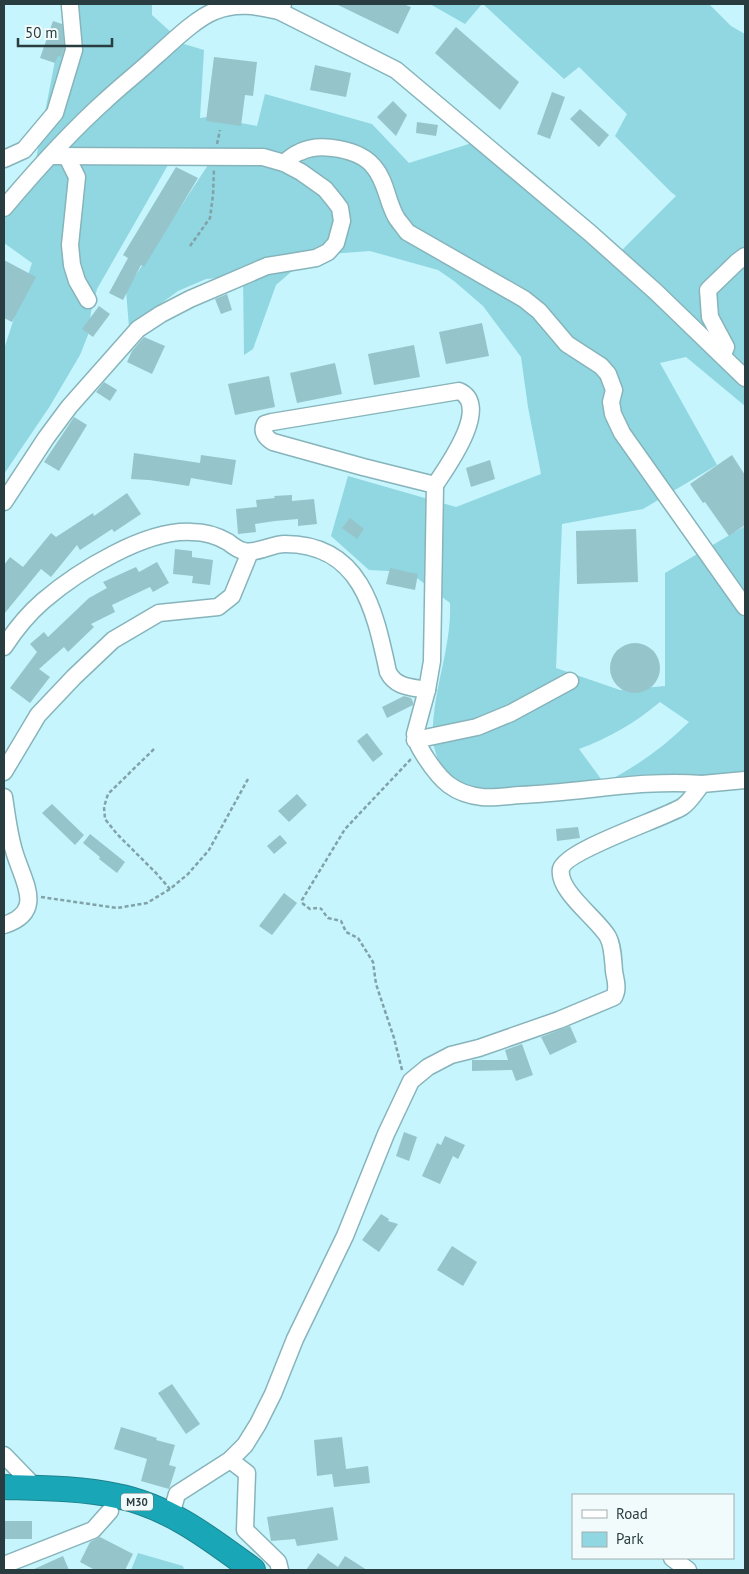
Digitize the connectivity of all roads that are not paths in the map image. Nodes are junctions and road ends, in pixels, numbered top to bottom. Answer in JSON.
{"nodes":[{"id":1,"x":70,"y":6,"type":"dead end"},
{"id":2,"x":281,"y":8,"type":"edge"},
{"id":3,"x":50,"y":156,"type":"junction"},
{"id":4,"x":67,"y":157,"type":"junction"},
{"id":5,"x":4,"y":159,"type":"edge"},
{"id":6,"x":284,"y":162,"type":"junction"},
{"id":7,"x":4,"y":208,"type":"edge"},
{"id":8,"x":745,"y":256,"type":"edge"},
{"id":9,"x":88,"y":300,"type":"dead end"},
{"id":10,"x":723,"y":355,"type":"junction"},
{"id":11,"x":745,"y":378,"type":"edge"},
{"id":12,"x":435,"y":485,"type":"junction"},
{"id":13,"x":4,"y":502,"type":"edge"},
{"id":14,"x":250,"y":552,"type":"junction"},
{"id":15,"x":745,"y":607,"type":"edge"},
{"id":16,"x":4,"y":647,"type":"edge"},
{"id":17,"x":570,"y":681,"type":"dead end"},
{"id":18,"x":428,"y":690,"type":"junction"},
{"id":19,"x":418,"y":745,"type":"junction"},
{"id":20,"x":4,"y":772,"type":"edge"},
{"id":21,"x":745,"y":780,"type":"edge"},
{"id":22,"x":702,"y":784,"type":"junction"},
{"id":23,"x":4,"y":796,"type":"edge"},
{"id":24,"x":4,"y":925,"type":"edge"},
{"id":25,"x":4,"y":1455,"type":"edge"},
{"id":26,"x":230,"y":1460,"type":"junction"},
{"id":27,"x":4,"y":1487,"type":"edge"},
{"id":28,"x":36,"y":1488,"type":"junction"},
{"id":29,"x":4,"y":1500,"type":"edge"},
{"id":30,"x":110,"y":1511,"type":"junction"},
{"id":31,"x":171,"y":1515,"type":"junction"},
{"id":32,"x":673,"y":1559,"type":"edge"},
{"id":33,"x":4,"y":1565,"type":"edge"},
{"id":34,"x":226,"y":1570,"type":"edge"},
{"id":35,"x":253,"y":1570,"type":"edge"},
{"id":36,"x":280,"y":1570,"type":"edge"},
{"id":37,"x":688,"y":1570,"type":"edge"}],
"edges":[{"from":1,"to":5,"type":"street"},
{"from":2,"to":3,"type":"street"},
{"from":2,"to":10,"type":"street"},
{"from":3,"to":4,"type":"street"},
{"from":3,"to":7,"type":"street"},
{"from":4,"to":6,"type":"street"},
{"from":4,"to":9,"type":"street"},
{"from":6,"to":13,"type":"street"},
{"from":6,"to":15,"type":"street"},
{"from":8,"to":10,"type":"street"},
{"from":10,"to":11,"type":"street"},
{"from":12,"to":12,"type":"street"},
{"from":12,"to":18,"type":"street"},
{"from":14,"to":16,"type":"street"},
{"from":14,"to":18,"type":"street"},
{"from":14,"to":20,"type":"street"},
{"from":17,"to":19,"type":"street"},
{"from":18,"to":19,"type":"street"},
{"from":19,"to":22,"type":"street"},
{"from":21,"to":22,"type":"street"},
{"from":22,"to":26,"type":"street"},
{"from":23,"to":24,"type":"street"},
{"from":25,"to":28,"type":"street"},
{"from":26,"to":31,"type":"street"},
{"from":26,"to":36,"type":"street"},
{"from":27,"to":28,"type":"highway","number":"M30"},
{"from":28,"to":31,"type":"highway","number":"M30"},
{"from":29,"to":30,"type":"highway","number":"M30"},
{"from":30,"to":33,"type":"street"},
{"from":30,"to":34,"type":"highway","number":"M30"},
{"from":31,"to":35,"type":"highway","number":"M30"},
{"from":32,"to":37,"type":"street"}]}
